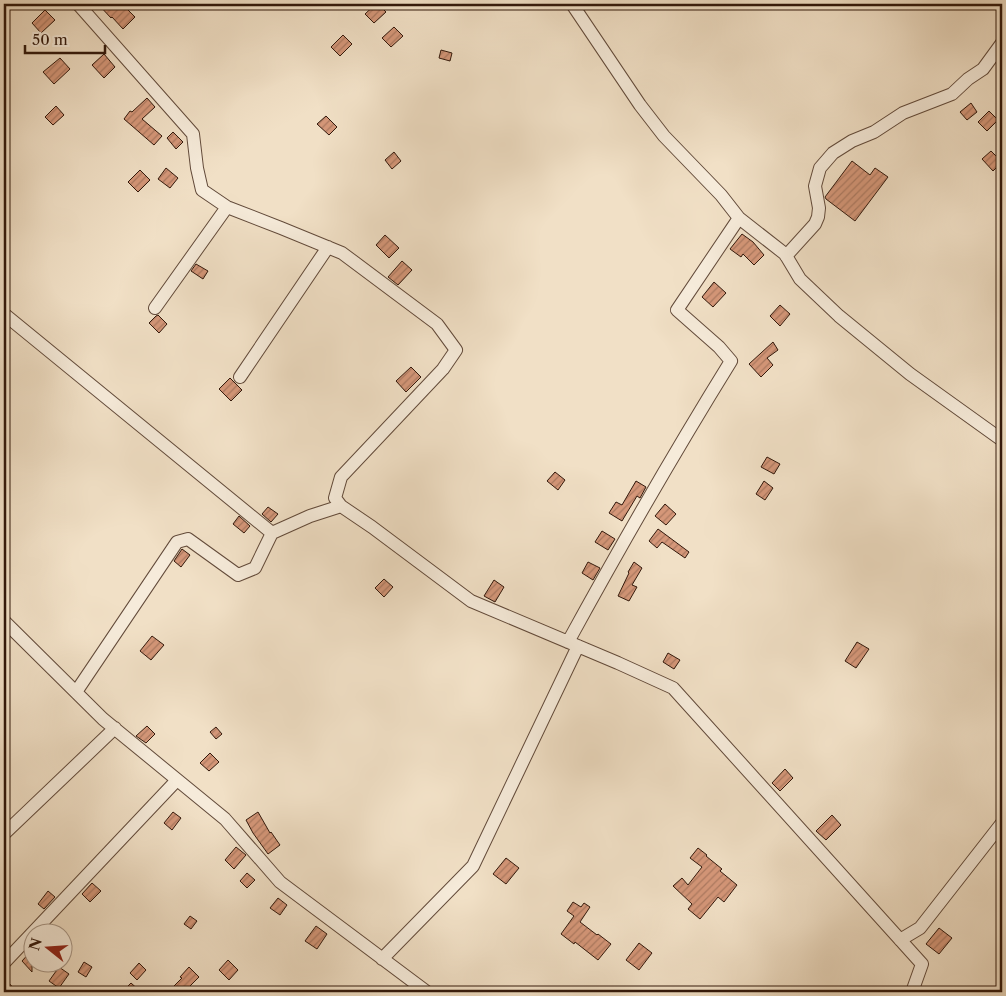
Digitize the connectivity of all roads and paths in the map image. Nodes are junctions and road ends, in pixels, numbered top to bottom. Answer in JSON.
{"nodes":[{"id":1,"x":78,"y":4,"type":"edge"},
{"id":2,"x":572,"y":4,"type":"edge"},
{"id":3,"x":1002,"y":43,"type":"edge"},
{"id":4,"x":227,"y":207,"type":"junction"},
{"id":5,"x":739,"y":218,"type":"junction"},
{"id":6,"x":328,"y":247,"type":"junction"},
{"id":7,"x":786,"y":256,"type":"junction"},
{"id":8,"x":155,"y":308,"type":"dead end"},
{"id":9,"x":4,"y":314,"type":"edge"},
{"id":10,"x":240,"y":377,"type":"dead end"},
{"id":11,"x":1002,"y":440,"type":"edge"},
{"id":12,"x":341,"y":506,"type":"junction"},
{"id":13,"x":272,"y":533,"type":"junction"},
{"id":14,"x":4,"y":621,"type":"edge"},
{"id":15,"x":573,"y":644,"type":"junction"},
{"id":16,"x":76,"y":692,"type":"junction"},
{"id":17,"x":114,"y":728,"type":"junction"},
{"id":18,"x":177,"y":780,"type":"junction"},
{"id":19,"x":1002,"y":823,"type":"edge"},
{"id":20,"x":4,"y":834,"type":"edge"},
{"id":21,"x":900,"y":940,"type":"junction"},
{"id":22,"x":382,"y":959,"type":"junction"},
{"id":23,"x":4,"y":963,"type":"edge"},
{"id":24,"x":427,"y":992,"type":"edge"},
{"id":25,"x":912,"y":992,"type":"edge"}],
"edges":[{"from":1,"to":4,"type":"street"},
{"from":2,"to":5,"type":"street"},
{"from":3,"to":7,"type":"street"},
{"from":4,"to":6,"type":"street"},
{"from":4,"to":8,"type":"street"},
{"from":5,"to":7,"type":"street"},
{"from":5,"to":15,"type":"street"},
{"from":6,"to":10,"type":"street"},
{"from":6,"to":12,"type":"street"},
{"from":7,"to":11,"type":"street"},
{"from":9,"to":13,"type":"street"},
{"from":12,"to":13,"type":"street"},
{"from":12,"to":15,"type":"street"},
{"from":13,"to":16,"type":"street"},
{"from":14,"to":16,"type":"street"},
{"from":15,"to":21,"type":"street"},
{"from":15,"to":22,"type":"street"},
{"from":16,"to":17,"type":"street"},
{"from":17,"to":18,"type":"street"},
{"from":17,"to":20,"type":"street"},
{"from":18,"to":22,"type":"street"},
{"from":18,"to":23,"type":"street"},
{"from":19,"to":21,"type":"street"},
{"from":21,"to":25,"type":"street"},
{"from":22,"to":24,"type":"street"}]}
